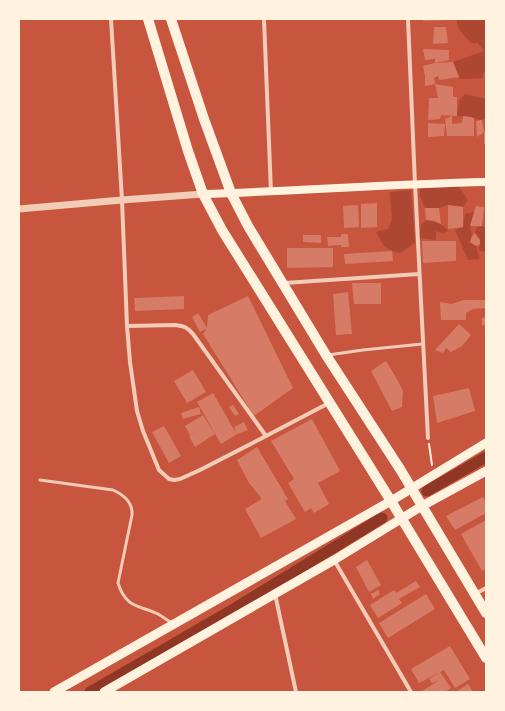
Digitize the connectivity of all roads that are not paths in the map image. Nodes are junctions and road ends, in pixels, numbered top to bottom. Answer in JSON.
{"nodes":[{"id":1,"x":111,"y":19,"type":"edge"},
{"id":2,"x":148,"y":19,"type":"edge"},
{"id":3,"x":172,"y":19,"type":"edge"},
{"id":4,"x":264,"y":19,"type":"edge"},
{"id":5,"x":408,"y":19,"type":"edge"},
{"id":6,"x":486,"y":182,"type":"edge"},
{"id":7,"x":415,"y":184,"type":"junction"},
{"id":8,"x":271,"y":192,"type":"junction"},
{"id":9,"x":231,"y":193,"type":"junction"},
{"id":10,"x":203,"y":194,"type":"junction"},
{"id":11,"x":122,"y":200,"type":"junction"},
{"id":12,"x":19,"y":209,"type":"edge"},
{"id":13,"x":419,"y":274,"type":"junction"},
{"id":14,"x":282,"y":283,"type":"junction"},
{"id":15,"x":127,"y":326,"type":"junction"},
{"id":16,"x":422,"y":344,"type":"junction"},
{"id":17,"x":326,"y":355,"type":"junction"},
{"id":18,"x":329,"y":403,"type":"junction"},
{"id":19,"x":266,"y":436,"type":"junction"},
{"id":20,"x":428,"y":438,"type":"road end"},
{"id":21,"x":486,"y":443,"type":"edge"},
{"id":22,"x":486,"y":471,"type":"edge"},
{"id":23,"x":40,"y":480,"type":"dead end"},
{"id":24,"x":411,"y":488,"type":"junction"},
{"id":25,"x":391,"y":501,"type":"junction"},
{"id":26,"x":422,"y":506,"type":"junction"},
{"id":27,"x":402,"y":518,"type":"junction"},
{"id":28,"x":334,"y":560,"type":"junction"},
{"id":29,"x":486,"y":588,"type":"edge"},
{"id":30,"x":275,"y":594,"type":"junction"},
{"id":31,"x":475,"y":594,"type":"junction"},
{"id":32,"x":486,"y":612,"type":"edge"},
{"id":33,"x":173,"y":624,"type":"junction"},
{"id":34,"x":486,"y":658,"type":"edge"},
{"id":35,"x":54,"y":692,"type":"edge"},
{"id":36,"x":104,"y":692,"type":"edge"},
{"id":37,"x":296,"y":692,"type":"edge"},
{"id":38,"x":411,"y":692,"type":"edge"}],
"edges":[{"from":1,"to":11,"type":"street"},
{"from":2,"to":10,"type":"highway"},
{"from":3,"to":9,"type":"highway"},
{"from":4,"to":8,"type":"street"},
{"from":5,"to":7,"type":"street"},
{"from":6,"to":7,"type":"main road"},
{"from":7,"to":8,"type":"main road"},
{"from":7,"to":13,"type":"street"},
{"from":8,"to":9,"type":"main road"},
{"from":9,"to":10,"type":"main road"},
{"from":9,"to":14,"type":"highway"},
{"from":10,"to":11,"type":"street"},
{"from":10,"to":18,"type":"highway"},
{"from":11,"to":12,"type":"street"},
{"from":11,"to":15,"type":"street"},
{"from":13,"to":14,"type":"street"},
{"from":13,"to":16,"type":"street"},
{"from":14,"to":17,"type":"highway"},
{"from":15,"to":19,"type":"street"},
{"from":15,"to":19,"type":"street"},
{"from":16,"to":17,"type":"lane"},
{"from":16,"to":20,"type":"street"},
{"from":17,"to":24,"type":"highway"},
{"from":18,"to":19,"type":"street"},
{"from":18,"to":25,"type":"highway"},
{"from":21,"to":24,"type":"main road"},
{"from":22,"to":26,"type":"main road"},
{"from":23,"to":33,"type":"lane"},
{"from":24,"to":25,"type":"main road"},
{"from":24,"to":26,"type":"highway"},
{"from":25,"to":27,"type":"highway"},
{"from":25,"to":33,"type":"main road"},
{"from":26,"to":27,"type":"main road"},
{"from":26,"to":31,"type":"highway"},
{"from":27,"to":28,"type":"main road"},
{"from":27,"to":34,"type":"highway"},
{"from":28,"to":30,"type":"main road"},
{"from":28,"to":38,"type":"street"},
{"from":29,"to":31,"type":"street"},
{"from":30,"to":36,"type":"main road"},
{"from":30,"to":37,"type":"street"},
{"from":31,"to":32,"type":"highway"},
{"from":33,"to":35,"type":"main road"}]}
